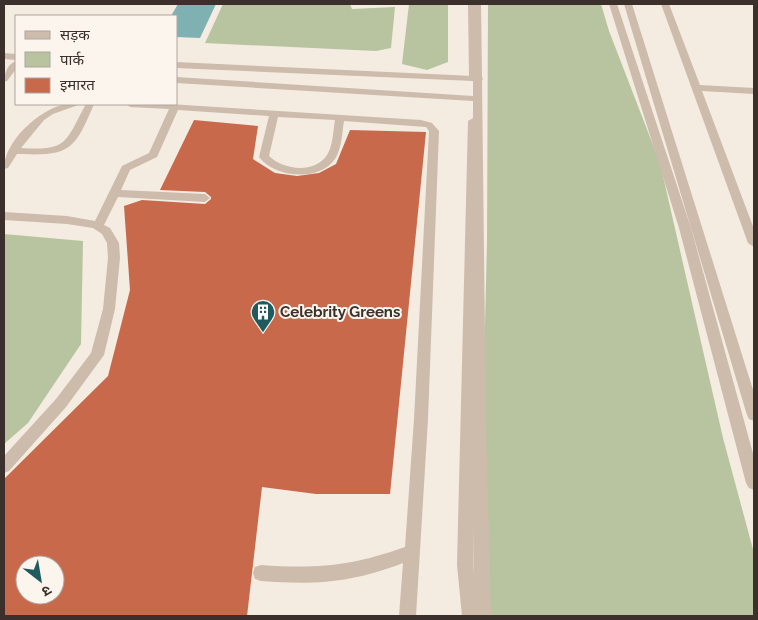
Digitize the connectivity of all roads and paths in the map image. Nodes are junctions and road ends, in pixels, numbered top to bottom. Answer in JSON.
{"nodes":[{"id":1,"x":472,"y":4,"type":"edge"},
{"id":2,"x":477,"y":4,"type":"edge"},
{"id":3,"x":613,"y":4,"type":"edge"},
{"id":4,"x":628,"y":4,"type":"edge"},
{"id":5,"x":665,"y":4,"type":"edge"},
{"id":6,"x":178,"y":65,"type":"edge"},
{"id":7,"x":12,"y":68,"type":"edge"},
{"id":8,"x":4,"y":79,"type":"edge"},
{"id":9,"x":479,"y":79,"type":"junction"},
{"id":10,"x":178,"y":80,"type":"edge"},
{"id":11,"x":698,"y":88,"type":"junction"},
{"id":12,"x":754,"y":91,"type":"edge"},
{"id":13,"x":478,"y":99,"type":"junction"},
{"id":14,"x":72,"y":105,"type":"edge"},
{"id":15,"x":89,"y":105,"type":"edge"},
{"id":16,"x":145,"y":105,"type":"edge"},
{"id":17,"x":175,"y":107,"type":"junction"},
{"id":18,"x":274,"y":115,"type":"junction"},
{"id":19,"x":340,"y":118,"type":"junction"},
{"id":20,"x":14,"y":151,"type":"junction"},
{"id":21,"x":4,"y":166,"type":"edge"},
{"id":22,"x":114,"y":193,"type":"junction"},
{"id":23,"x":205,"y":198,"type":"dead end"},
{"id":24,"x":4,"y":216,"type":"edge"},
{"id":25,"x":98,"y":226,"type":"junction"},
{"id":26,"x":754,"y":242,"type":"edge"},
{"id":27,"x":754,"y":415,"type":"edge"},
{"id":28,"x":4,"y":466,"type":"edge"},
{"id":29,"x":754,"y":483,"type":"edge"},
{"id":30,"x":412,"y":552,"type":"junction"},
{"id":31,"x":261,"y":573,"type":"dead end"},
{"id":32,"x":408,"y":616,"type":"edge"},
{"id":33,"x":470,"y":616,"type":"edge"},
{"id":34,"x":483,"y":616,"type":"edge"}],
"edges":[{"from":1,"to":33,"type":"street"},
{"from":2,"to":9,"type":"street"},
{"from":3,"to":29,"type":"street"},
{"from":4,"to":27,"type":"street"},
{"from":5,"to":11,"type":"street"},
{"from":6,"to":9,"type":"street"},
{"from":7,"to":8,"type":"street"},
{"from":9,"to":13,"type":"street"},
{"from":10,"to":13,"type":"street"},
{"from":11,"to":12,"type":"street"},
{"from":11,"to":26,"type":"street"},
{"from":13,"to":34,"type":"street"},
{"from":14,"to":20,"type":"street"},
{"from":15,"to":20,"type":"street"},
{"from":16,"to":17,"type":"street"},
{"from":17,"to":18,"type":"street"},
{"from":17,"to":22,"type":"street"},
{"from":18,"to":19,"type":"street"},
{"from":18,"to":19,"type":"street"},
{"from":19,"to":30,"type":"street"},
{"from":20,"to":21,"type":"street"},
{"from":22,"to":23,"type":"street"},
{"from":22,"to":25,"type":"street"},
{"from":24,"to":25,"type":"street"},
{"from":25,"to":28,"type":"street"},
{"from":30,"to":31,"type":"street"},
{"from":30,"to":32,"type":"street"}]}
